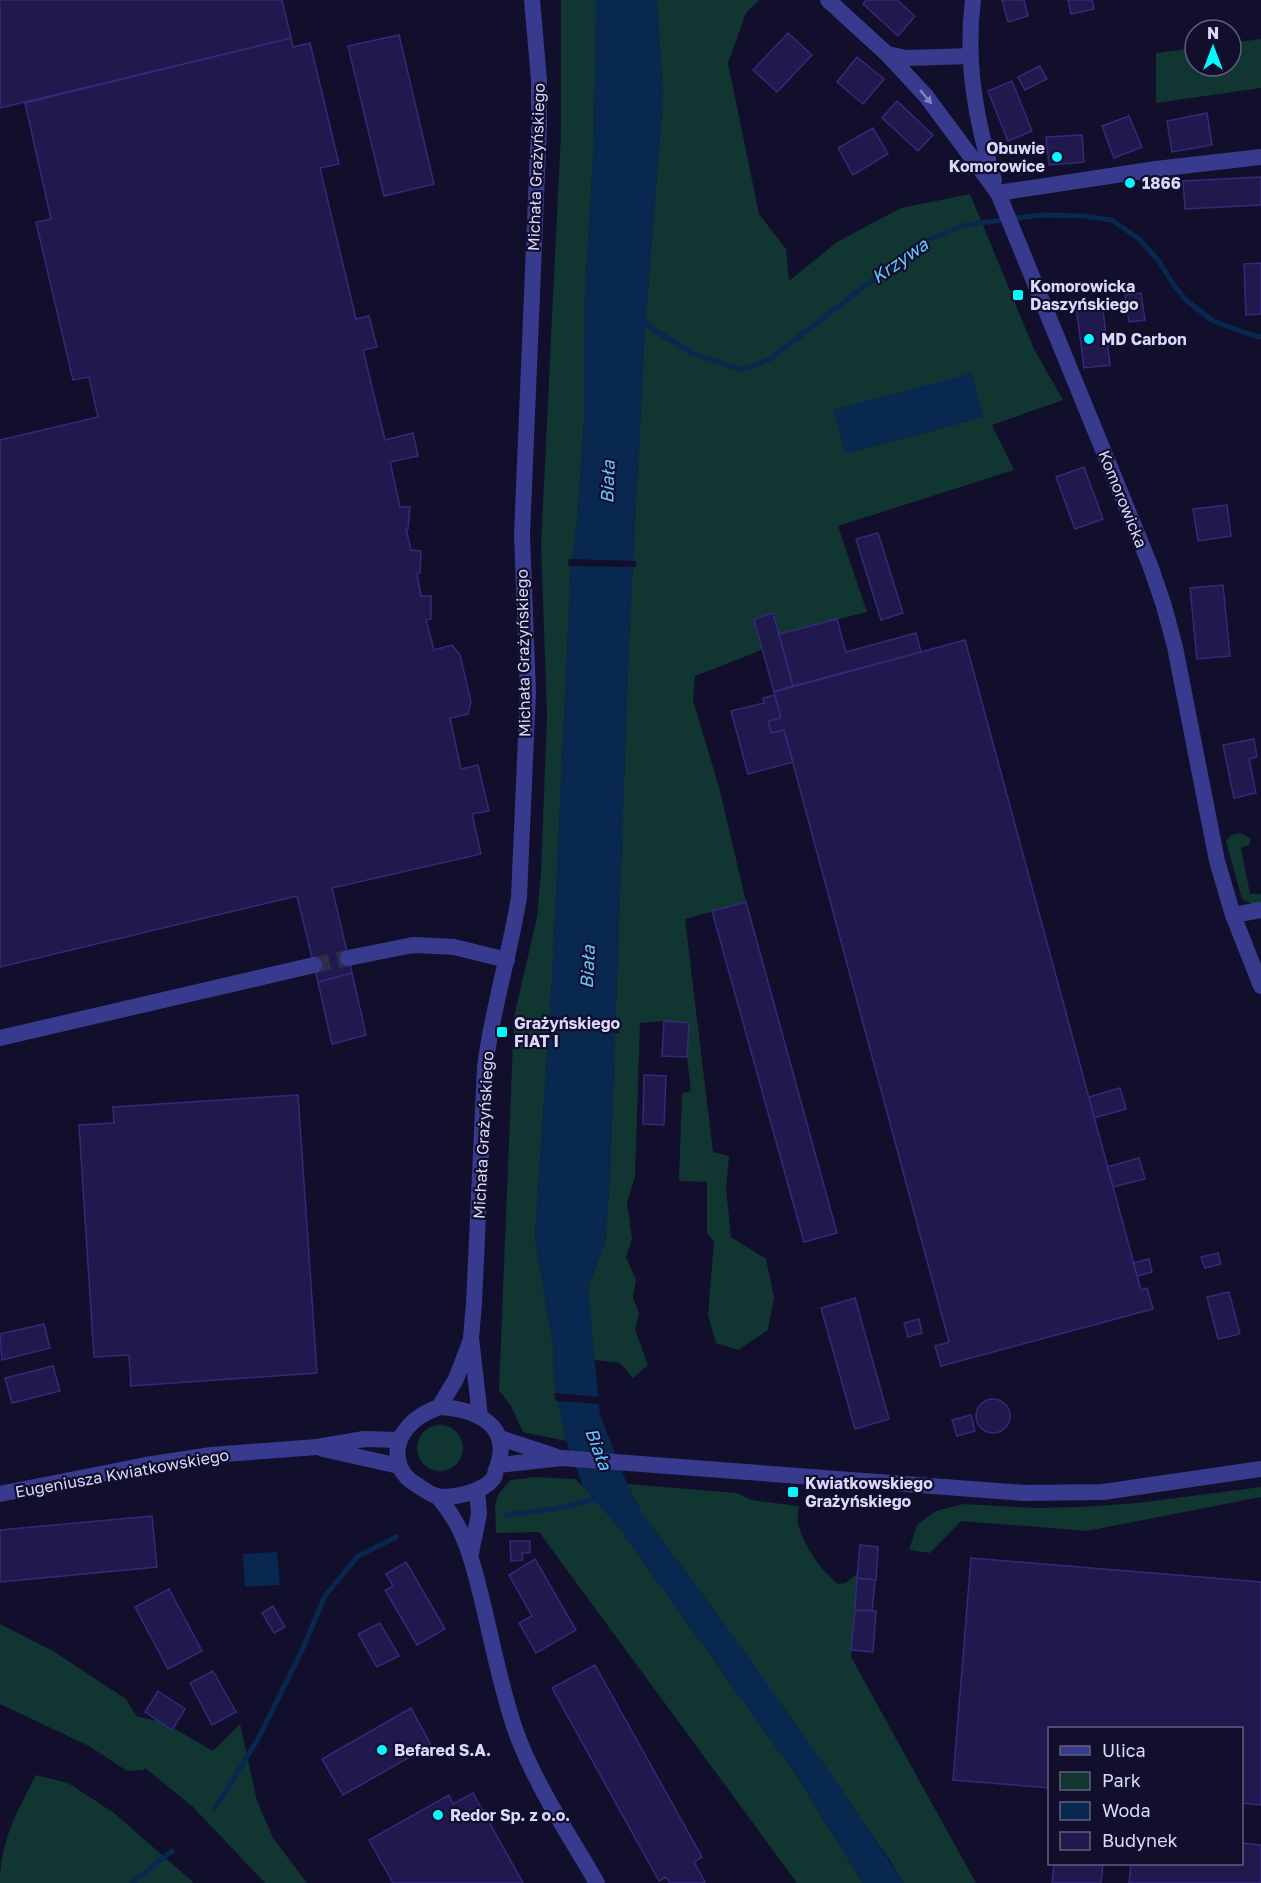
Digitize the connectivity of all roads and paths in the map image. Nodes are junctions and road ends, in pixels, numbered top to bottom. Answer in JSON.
{"nodes":[{"id":1,"x":532,"y":0,"type":"edge"},
{"id":2,"x":828,"y":0,"type":"edge"},
{"id":3,"x":973,"y":0,"type":"edge"},
{"id":4,"x":887,"y":54,"type":"junction"},
{"id":5,"x":970,"y":56,"type":"junction"},
{"id":6,"x":1261,"y":157,"type":"edge"},
{"id":7,"x":1000,"y":198,"type":"junction"},
{"id":8,"x":1261,"y":910,"type":"edge"},
{"id":9,"x":1233,"y":915,"type":"junction"},
{"id":10,"x":348,"y":958,"type":"tunnel mouth"},
{"id":11,"x":507,"y":960,"type":"junction"},
{"id":12,"x":314,"y":965,"type":"tunnel mouth"},
{"id":13,"x":1261,"y":986,"type":"edge"},
{"id":14,"x":0,"y":1038,"type":"edge"},
{"id":15,"x":471,"y":1338,"type":"junction"},
{"id":16,"x":439,"y":1407,"type":"junction"},
{"id":17,"x":480,"y":1416,"type":"junction"},
{"id":18,"x":500,"y":1438,"type":"junction"},
{"id":19,"x":399,"y":1440,"type":"junction"},
{"id":20,"x":317,"y":1447,"type":"junction"},
{"id":21,"x":562,"y":1458,"type":"junction"},
{"id":22,"x":499,"y":1465,"type":"junction"},
{"id":23,"x":399,"y":1466,"type":"junction"},
{"id":24,"x":1261,"y":1469,"type":"edge"},
{"id":25,"x":477,"y":1490,"type":"junction"},
{"id":26,"x":0,"y":1494,"type":"edge"},
{"id":27,"x":437,"y":1496,"type":"junction"},
{"id":28,"x":471,"y":1553,"type":"junction"},
{"id":29,"x":597,"y":1883,"type":"edge"}],
"edges":[{"from":1,"to":11,"type":"street","name":"Michała Grażyńskiego"},
{"from":2,"to":4,"type":"street","name":"Komorowicka"},
{"from":3,"to":5,"type":"street"},
{"from":4,"to":5,"type":"street"},
{"from":4,"to":7,"type":"street","name":"Komorowicka","one_way":true},
{"from":5,"to":7,"type":"street"},
{"from":6,"to":7,"type":"street"},
{"from":7,"to":9,"type":"street","name":"Komorowicka"},
{"from":8,"to":9,"type":"street"},
{"from":9,"to":13,"type":"street","name":"Komorowicka"},
{"from":10,"to":11,"type":"street"},
{"from":11,"to":15,"type":"street","name":"Michała Grażyńskiego"},
{"from":12,"to":14,"type":"street"},
{"from":15,"to":16,"type":"street","name":"Michała Grażyńskiego"},
{"from":15,"to":17,"type":"street","name":"Michała Grażyńskiego"},
{"from":16,"to":17,"type":"street"},
{"from":16,"to":19,"type":"street"},
{"from":17,"to":18,"type":"street"},
{"from":18,"to":21,"type":"street"},
{"from":18,"to":22,"type":"street"},
{"from":19,"to":20,"type":"street","name":"Eugeniusza Kwiatkowskiego"},
{"from":19,"to":23,"type":"street"},
{"from":20,"to":23,"type":"street","name":"Eugeniusza Kwiatkowskiego"},
{"from":20,"to":26,"type":"street","name":"Eugeniusza Kwiatkowskiego"},
{"from":21,"to":22,"type":"street"},
{"from":21,"to":24,"type":"street"},
{"from":22,"to":25,"type":"street"},
{"from":23,"to":27,"type":"street"},
{"from":25,"to":27,"type":"street"},
{"from":25,"to":28,"type":"street"},
{"from":27,"to":28,"type":"street"},
{"from":28,"to":29,"type":"street"}]}
